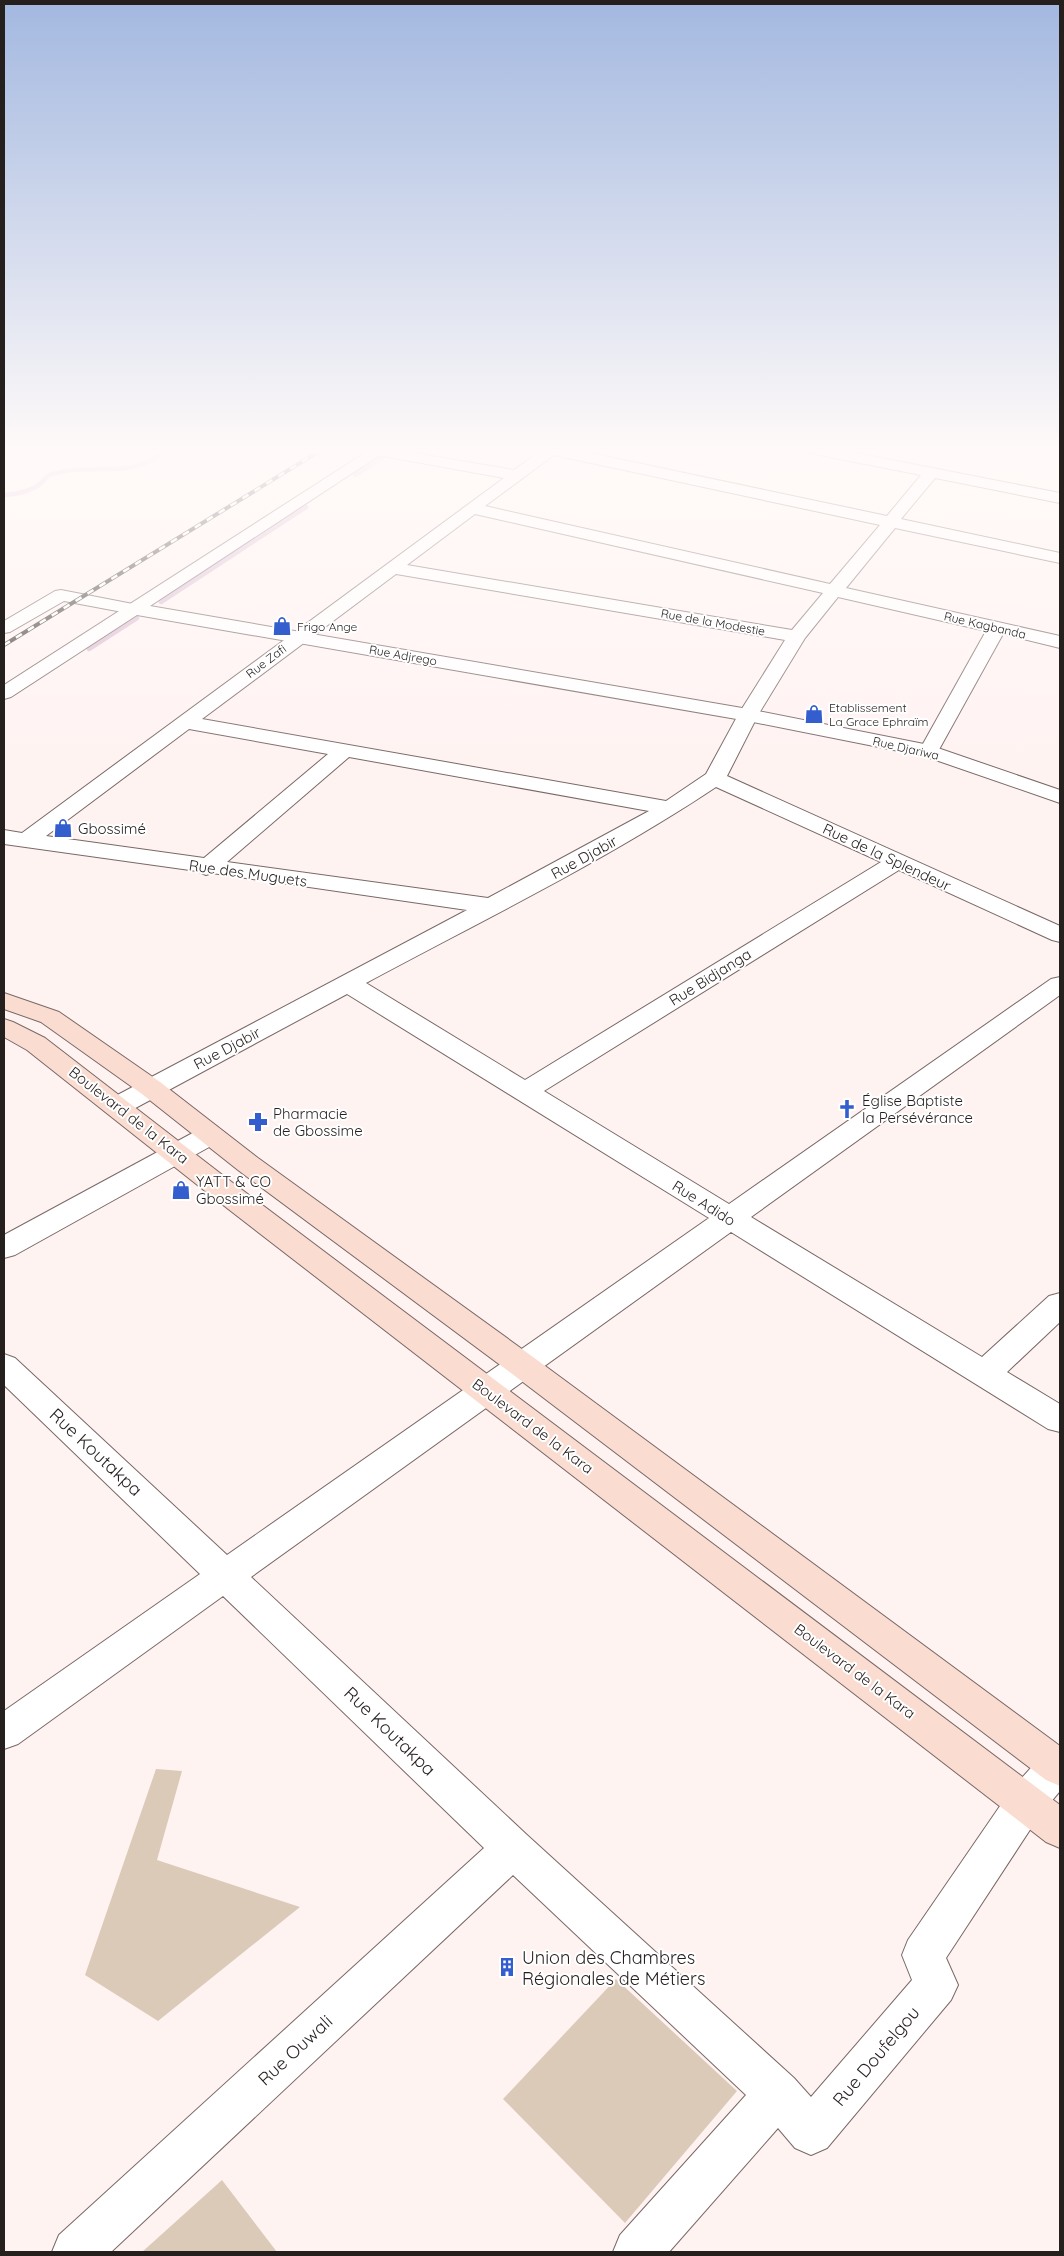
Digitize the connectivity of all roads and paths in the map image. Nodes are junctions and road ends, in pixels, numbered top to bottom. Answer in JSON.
{"nodes":[{"id":1,"x":221,"y":552,"type":"edge"},
{"id":2,"x":413,"y":552,"type":"edge"},
{"id":3,"x":665,"y":552,"type":"edge"},
{"id":4,"x":865,"y":552,"type":"edge"},
{"id":5,"x":1033,"y":552,"type":"edge"},
{"id":6,"x":1060,"y":558,"type":"edge"},
{"id":7,"x":392,"y":568,"type":"junction"},
{"id":8,"x":834,"y":591,"type":"junction"},
{"id":9,"x":133,"y":609,"type":"junction"},
{"id":10,"x":4,"y":628,"type":"edge"},
{"id":11,"x":997,"y":628,"type":"junction"},
{"id":12,"x":300,"y":636,"type":"junction"},
{"id":13,"x":797,"y":636,"type":"junction"},
{"id":14,"x":1060,"y":642,"type":"edge"},
{"id":15,"x":4,"y":693,"type":"edge"},
{"id":16,"x":748,"y":715,"type":"junction"},
{"id":17,"x":185,"y":722,"type":"junction"},
{"id":18,"x":346,"y":749,"type":"junction"},
{"id":19,"x":929,"y":751,"type":"junction"},
{"id":20,"x":715,"y":778,"type":"junction"},
{"id":21,"x":1060,"y":797,"type":"edge"},
{"id":22,"x":670,"y":808,"type":"junction"},
{"id":23,"x":4,"y":837,"type":"edge"},
{"id":24,"x":27,"y":840,"type":"junction"},
{"id":25,"x":897,"y":862,"type":"junction"},
{"id":26,"x":206,"y":868,"type":"junction"},
{"id":27,"x":492,"y":906,"type":"junction"},
{"id":28,"x":1060,"y":935,"type":"edge"},
{"id":29,"x":349,"y":984,"type":"junction"},
{"id":30,"x":1060,"y":984,"type":"edge"},
{"id":31,"x":4,"y":1000,"type":"edge"},
{"id":32,"x":4,"y":1027,"type":"edge"},
{"id":33,"x":151,"y":1088,"type":"junction"},
{"id":34,"x":524,"y":1092,"type":"junction"},
{"id":35,"x":118,"y":1106,"type":"junction"},
{"id":36,"x":210,"y":1135,"type":"junction"},
{"id":37,"x":177,"y":1153,"type":"junction"},
{"id":38,"x":729,"y":1219,"type":"junction"},
{"id":39,"x":4,"y":1248,"type":"edge"},
{"id":40,"x":1060,"y":1304,"type":"edge"},
{"id":41,"x":522,"y":1365,"type":"junction"},
{"id":42,"x":4,"y":1366,"type":"edge"},
{"id":43,"x":984,"y":1374,"type":"junction"},
{"id":44,"x":487,"y":1390,"type":"junction"},
{"id":45,"x":1060,"y":1420,"type":"edge"},
{"id":46,"x":225,"y":1574,"type":"junction"},
{"id":47,"x":4,"y":1732,"type":"edge"},
{"id":48,"x":1059,"y":1766,"type":"edge"},
{"id":49,"x":1025,"y":1803,"type":"junction"},
{"id":50,"x":1060,"y":1829,"type":"edge"},
{"id":51,"x":513,"y":1848,"type":"junction"},
{"id":52,"x":778,"y":2094,"type":"junction"},
{"id":53,"x":76,"y":2252,"type":"edge"},
{"id":54,"x":637,"y":2252,"type":"edge"}],
"edges":[{"from":1,"to":9,"type":"street"},
{"from":2,"to":7,"type":"street","name":"Rue Zafi"},
{"from":3,"to":8,"type":"street","name":"Rue Kagbanda"},
{"from":4,"to":8,"type":"street","name":"Rue Djabir"},
{"from":5,"to":6,"type":"street"},
{"from":7,"to":12,"type":"street","name":"Rue Zafi"},
{"from":7,"to":13,"type":"street","name":"Rue de la Modestie"},
{"from":8,"to":11,"type":"street","name":"Rue Kagbanda"},
{"from":8,"to":13,"type":"street","name":"Rue Djabir"},
{"from":9,"to":10,"type":"street","name":"Rue Adjrego"},
{"from":9,"to":12,"type":"street","name":"Rue Adjrego"},
{"from":9,"to":15,"type":"street"},
{"from":11,"to":14,"type":"street","name":"Rue Kagbanda"},
{"from":11,"to":19,"type":"street"},
{"from":12,"to":16,"type":"street","name":"Rue Adjrego"},
{"from":12,"to":17,"type":"street","name":"Rue Zafi"},
{"from":13,"to":16,"type":"street","name":"Rue Djabir"},
{"from":16,"to":19,"type":"street","name":"Rue Djariwa"},
{"from":16,"to":20,"type":"street","name":"Rue Djabir"},
{"from":17,"to":18,"type":"street"},
{"from":17,"to":24,"type":"street","name":"Rue Zafi"},
{"from":18,"to":22,"type":"street"},
{"from":18,"to":26,"type":"street"},
{"from":19,"to":21,"type":"street","name":"Rue Djariwa"},
{"from":20,"to":22,"type":"street","name":"Rue Djabir"},
{"from":20,"to":25,"type":"street","name":"Rue de la Splendeur"},
{"from":22,"to":27,"type":"street","name":"Rue Djabir"},
{"from":23,"to":24,"type":"street","name":"Rue des Muguets"},
{"from":24,"to":26,"type":"street","name":"Rue des Muguets"},
{"from":25,"to":28,"type":"street","name":"Rue de la Splendeur"},
{"from":25,"to":34,"type":"street","name":"Rue Bidjanga"},
{"from":26,"to":27,"type":"street","name":"Rue des Muguets"},
{"from":27,"to":29,"type":"street","name":"Rue Djabir"},
{"from":29,"to":33,"type":"street","name":"Rue Djabir"},
{"from":29,"to":34,"type":"street","name":"Rue Adido"},
{"from":30,"to":38,"type":"street"},
{"from":31,"to":33,"type":"main road"},
{"from":32,"to":35,"type":"main road","name":"Boulevard de la Kara"},
{"from":33,"to":35,"type":"street","name":"Rue Djabir"},
{"from":33,"to":36,"type":"main road"},
{"from":34,"to":38,"type":"street","name":"Rue Adido"},
{"from":35,"to":37,"type":"main road","name":"Boulevard de la Kara"},
{"from":36,"to":37,"type":"street"},
{"from":36,"to":41,"type":"main road"},
{"from":37,"to":39,"type":"street"},
{"from":37,"to":44,"type":"main road","name":"Boulevard de la Kara"},
{"from":38,"to":41,"type":"street"},
{"from":38,"to":43,"type":"street","name":"Rue Adido"},
{"from":40,"to":43,"type":"street"},
{"from":41,"to":44,"type":"street"},
{"from":41,"to":48,"type":"main road"},
{"from":42,"to":46,"type":"street","name":"Rue Koutakpa"},
{"from":43,"to":45,"type":"street","name":"Rue Adido"},
{"from":44,"to":46,"type":"street"},
{"from":44,"to":49,"type":"main road","name":"Boulevard de la Kara"},
{"from":46,"to":47,"type":"street"},
{"from":46,"to":51,"type":"street","name":"Rue Koutakpa"},
{"from":48,"to":49,"type":"street","name":"Rue Doufelgou"},
{"from":49,"to":50,"type":"main road","name":"Boulevard de la Kara"},
{"from":49,"to":52,"type":"street","name":"Rue Doufelgou"},
{"from":51,"to":52,"type":"street","name":"Rue Koutakpa"},
{"from":51,"to":53,"type":"street","name":"Rue Ouwali"},
{"from":52,"to":54,"type":"street"}]}
